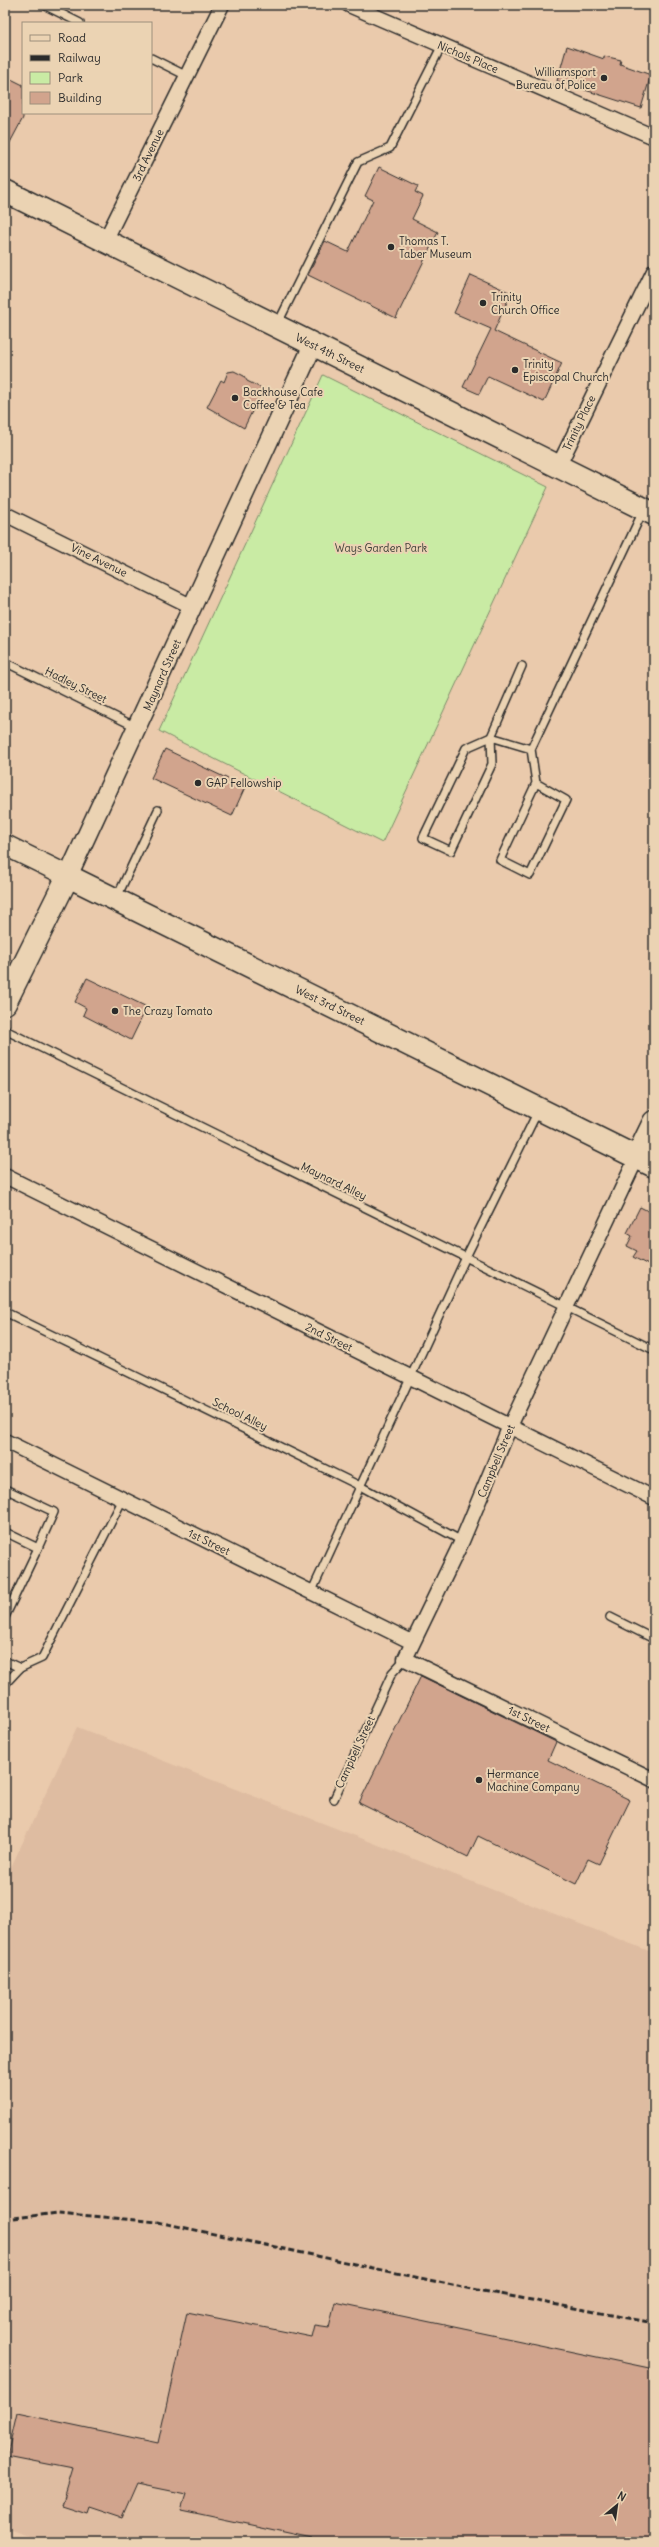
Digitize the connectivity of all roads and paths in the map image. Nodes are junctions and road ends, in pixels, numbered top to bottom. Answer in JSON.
{"nodes":[{"id":1,"x":44,"y":5,"type":"edge"},
{"id":2,"x":222,"y":5,"type":"edge"},
{"id":3,"x":349,"y":5,"type":"edge"},
{"id":4,"x":78,"y":22,"type":"edge"},
{"id":5,"x":442,"y":45,"type":"junction"},
{"id":6,"x":152,"y":58,"type":"edge"},
{"id":7,"x":187,"y":76,"type":"junction"},
{"id":8,"x":654,"y":137,"type":"edge"},
{"id":9,"x":5,"y":191,"type":"edge"},
{"id":10,"x":105,"y":241,"type":"junction"},
{"id":11,"x":654,"y":272,"type":"edge"},
{"id":12,"x":277,"y":326,"type":"junction"},
{"id":13,"x":313,"y":345,"type":"junction"},
{"id":14,"x":558,"y":467,"type":"junction"},
{"id":15,"x":649,"y":512,"type":"edge"},
{"id":16,"x":5,"y":514,"type":"edge"},
{"id":17,"x":193,"y":607,"type":"junction"},
{"id":18,"x":5,"y":662,"type":"edge"},
{"id":19,"x":522,"y":666,"type":"dead end"},
{"id":20,"x":138,"y":728,"type":"junction"},
{"id":21,"x":490,"y":737,"type":"junction"},
{"id":22,"x":530,"y":749,"type":"junction"},
{"id":23,"x":536,"y":783,"type":"junction"},
{"id":24,"x":158,"y":810,"type":"dead end"},
{"id":25,"x":5,"y":845,"type":"edge"},
{"id":26,"x":68,"y":876,"type":"junction"},
{"id":27,"x":116,"y":900,"type":"junction"},
{"id":28,"x":5,"y":1002,"type":"edge"},
{"id":29,"x":5,"y":1030,"type":"edge"},
{"id":30,"x":539,"y":1109,"type":"junction"},
{"id":31,"x":654,"y":1122,"type":"edge"},
{"id":32,"x":646,"y":1162,"type":"edge"},
{"id":33,"x":5,"y":1176,"type":"edge"},
{"id":34,"x":466,"y":1257,"type":"junction"},
{"id":35,"x":568,"y":1307,"type":"junction"},
{"id":36,"x":5,"y":1312,"type":"edge"},
{"id":37,"x":654,"y":1350,"type":"edge"},
{"id":38,"x":411,"y":1377,"type":"junction"},
{"id":39,"x":510,"y":1426,"type":"junction"},
{"id":40,"x":5,"y":1441,"type":"edge"},
{"id":41,"x":360,"y":1486,"type":"junction"},
{"id":42,"x":5,"y":1489,"type":"edge"},
{"id":43,"x":654,"y":1498,"type":"edge"},
{"id":44,"x":123,"y":1499,"type":"junction"},
{"id":45,"x":5,"y":1532,"type":"edge"},
{"id":46,"x":462,"y":1541,"type":"junction"},
{"id":47,"x":38,"y":1548,"type":"junction"},
{"id":48,"x":312,"y":1593,"type":"junction"},
{"id":49,"x":5,"y":1617,"type":"edge"},
{"id":50,"x":610,"y":1617,"type":"dead end"},
{"id":51,"x":654,"y":1639,"type":"edge"},
{"id":52,"x":412,"y":1642,"type":"junction"},
{"id":53,"x":405,"y":1659,"type":"junction"},
{"id":54,"x":5,"y":1661,"type":"edge"},
{"id":55,"x":20,"y":1668,"type":"junction"},
{"id":56,"x":5,"y":1684,"type":"edge"},
{"id":57,"x":654,"y":1780,"type":"edge"},
{"id":58,"x":334,"y":1798,"type":"dead end"}],
"edges":[{"from":1,"to":4,"type":"lane"},
{"from":2,"to":7,"type":"street","name":"3rd Avenue"},
{"from":3,"to":5,"type":"street","name":"Nichols Place"},
{"from":5,"to":8,"type":"street","name":"Nichols Place"},
{"from":5,"to":12,"type":"lane"},
{"from":6,"to":7,"type":"lane"},
{"from":7,"to":10,"type":"street","name":"3rd Avenue"},
{"from":9,"to":10,"type":"main road","name":"West 4th Street"},
{"from":10,"to":12,"type":"main road","name":"West 4th Street"},
{"from":11,"to":14,"type":"street","name":"Trinity Place"},
{"from":12,"to":13,"type":"main road","name":"West 4th Street"},
{"from":13,"to":14,"type":"main road","name":"West 4th Street"},
{"from":13,"to":17,"type":"street","name":"Maynard Street"},
{"from":14,"to":15,"type":"main road","name":"West 4th Street"},
{"from":15,"to":22,"type":"lane"},
{"from":16,"to":17,"type":"street","name":"Vine Avenue"},
{"from":17,"to":20,"type":"street","name":"Maynard Street"},
{"from":18,"to":20,"type":"lane","name":"Hadley Street"},
{"from":19,"to":21,"type":"lane"},
{"from":20,"to":26,"type":"street","name":"Maynard Street"},
{"from":21,"to":21,"type":"lane"},
{"from":21,"to":22,"type":"lane"},
{"from":22,"to":23,"type":"lane"},
{"from":23,"to":23,"type":"lane"},
{"from":24,"to":27,"type":"lane"},
{"from":25,"to":26,"type":"main road","name":"West 3rd Street"},
{"from":26,"to":27,"type":"main road","name":"West 3rd Street"},
{"from":26,"to":28,"type":"main road","name":"Maynard Street"},
{"from":27,"to":30,"type":"main road","name":"West 3rd Street"},
{"from":29,"to":34,"type":"lane","name":"Maynard Alley"},
{"from":30,"to":32,"type":"main road","name":"West 3rd Street"},
{"from":30,"to":34,"type":"lane"},
{"from":31,"to":32,"type":"main road","name":"Campbell Street"},
{"from":32,"to":35,"type":"street","name":"Campbell Street"},
{"from":33,"to":38,"type":"street","name":"2nd Street"},
{"from":34,"to":35,"type":"lane","name":"Maynard Alley"},
{"from":34,"to":38,"type":"lane"},
{"from":35,"to":37,"type":"lane","name":"Maynard Alley"},
{"from":35,"to":39,"type":"street","name":"Campbell Street"},
{"from":36,"to":41,"type":"lane","name":"School Alley"},
{"from":38,"to":39,"type":"street","name":"2nd Street"},
{"from":38,"to":41,"type":"lane"},
{"from":39,"to":43,"type":"street","name":"2nd Street"},
{"from":39,"to":46,"type":"street","name":"Campbell Street"},
{"from":40,"to":44,"type":"street","name":"1st Street"},
{"from":41,"to":46,"type":"lane","name":"School Alley"},
{"from":41,"to":48,"type":"lane"},
{"from":42,"to":47,"type":"lane"},
{"from":44,"to":48,"type":"street","name":"1st Street"},
{"from":44,"to":55,"type":"lane"},
{"from":45,"to":47,"type":"lane"},
{"from":46,"to":52,"type":"street","name":"Campbell Street"},
{"from":47,"to":49,"type":"lane"},
{"from":48,"to":52,"type":"street","name":"1st Street"},
{"from":50,"to":51,"type":"lane"},
{"from":52,"to":53,"type":"street","name":"Campbell Street"},
{"from":53,"to":57,"type":"street","name":"1st Street"},
{"from":53,"to":58,"type":"lane","name":"Campbell Street"},
{"from":54,"to":55,"type":"lane"},
{"from":55,"to":56,"type":"lane"}]}
